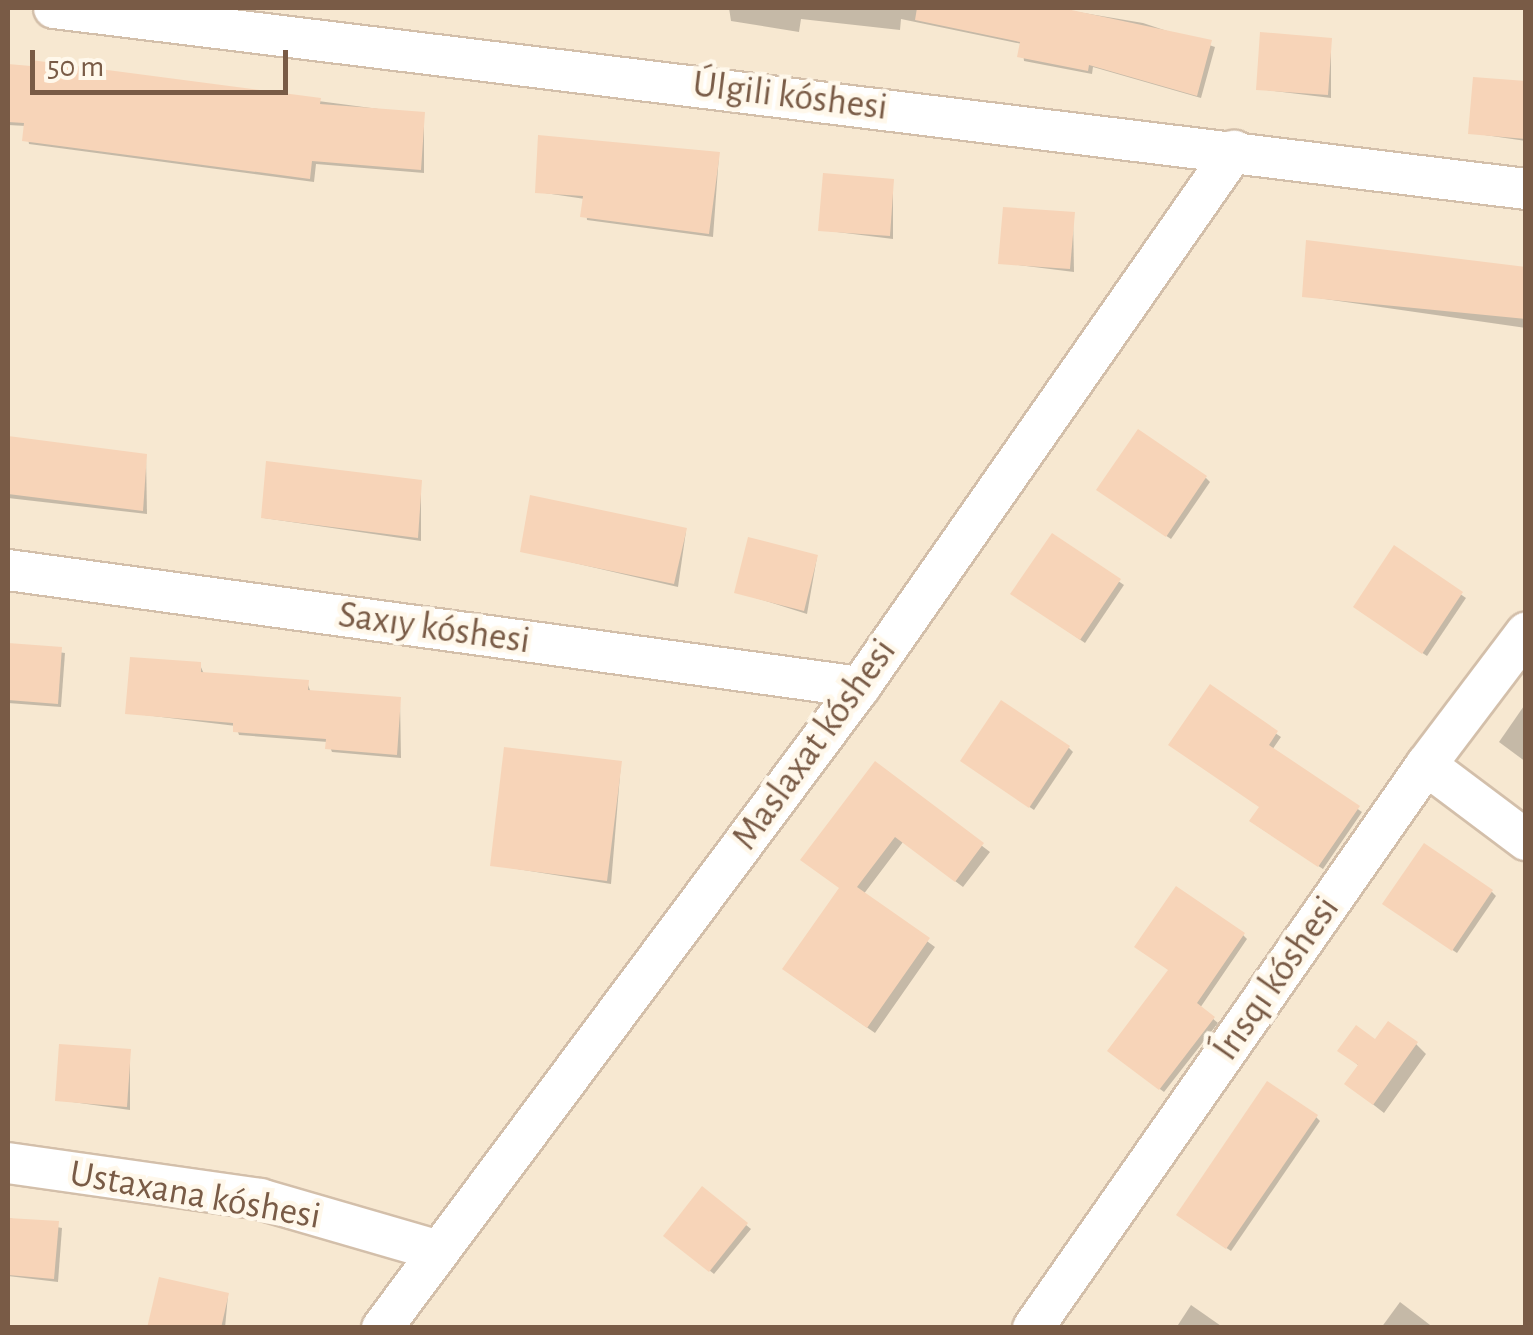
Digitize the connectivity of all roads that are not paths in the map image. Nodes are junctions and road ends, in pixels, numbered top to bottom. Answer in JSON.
{"nodes":[{"id":1,"x":54,"y":8,"type":"edge"},
{"id":2,"x":1234,"y":151,"type":"junction"},
{"id":3,"x":1526,"y":188,"type":"edge"},
{"id":4,"x":8,"y":570,"type":"edge"},
{"id":5,"x":1526,"y":633,"type":"edge"},
{"id":6,"x":860,"y":687,"type":"junction"},
{"id":7,"x":1426,"y":765,"type":"junction"},
{"id":8,"x":1526,"y":840,"type":"edge"},
{"id":9,"x":8,"y":1163,"type":"edge"},
{"id":10,"x":439,"y":1252,"type":"junction"},
{"id":11,"x":1043,"y":1324,"type":"edge"},
{"id":12,"x":382,"y":1328,"type":"edge"}],
"edges":[{"from":1,"to":2,"type":"street","name":"Úlgili kóshesi"},
{"from":2,"to":3,"type":"street","name":"Úlgili kóshesi"},
{"from":2,"to":6,"type":"street","name":"Maslaxat kóshesi"},
{"from":4,"to":6,"type":"street","name":"Saxıy kóshesi"},
{"from":5,"to":7,"type":"street","name":"Írısqı kóshesi"},
{"from":6,"to":10,"type":"street","name":"Maslaxat kóshesi"},
{"from":7,"to":8,"type":"street"},
{"from":7,"to":11,"type":"street","name":"Írısqı kóshesi"},
{"from":9,"to":10,"type":"street","name":"Ustaxana kóshesi"},
{"from":10,"to":12,"type":"street","name":"Maslaxat kóshesi"}]}
